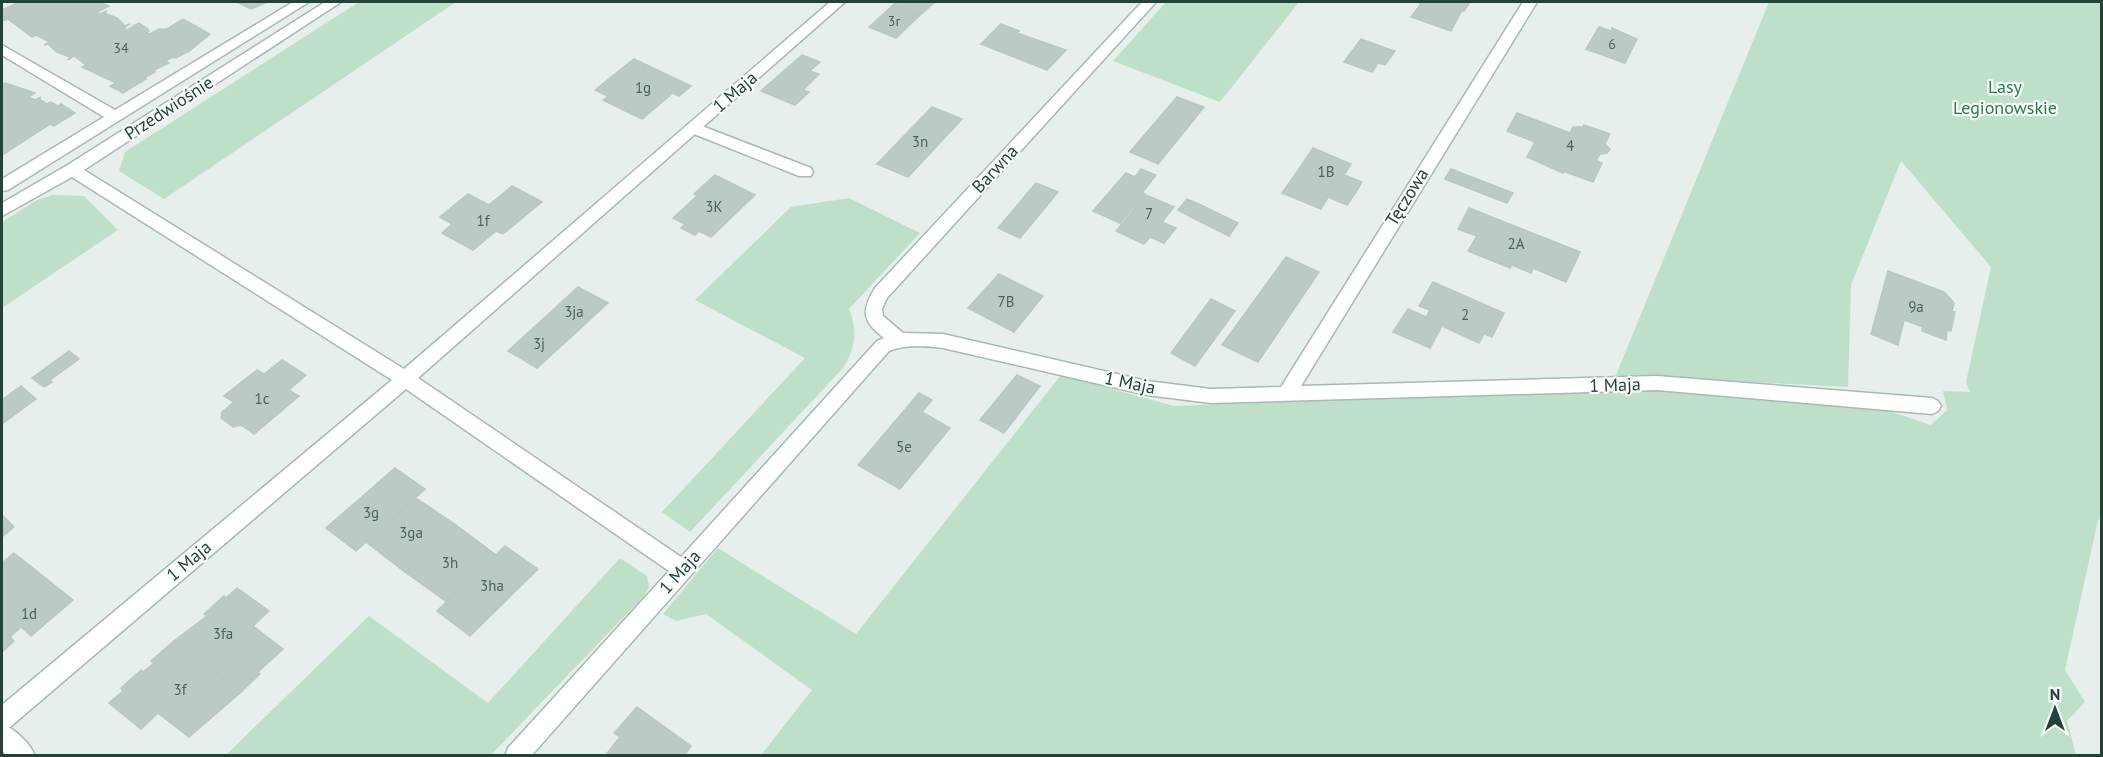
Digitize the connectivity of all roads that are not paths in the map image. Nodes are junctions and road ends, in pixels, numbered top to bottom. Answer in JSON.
{"nodes":[{"id":1,"x":302,"y":2,"type":"edge"},
{"id":2,"x":334,"y":2,"type":"edge"},
{"id":3,"x":838,"y":2,"type":"edge"},
{"id":4,"x":1149,"y":2,"type":"edge"},
{"id":5,"x":1530,"y":2,"type":"edge"},
{"id":6,"x":2,"y":49,"type":"edge"},
{"id":7,"x":114,"y":116,"type":"junction"},
{"id":8,"x":694,"y":128,"type":"junction"},
{"id":9,"x":72,"y":170,"type":"junction"},
{"id":10,"x":805,"y":172,"type":"dead end"},
{"id":11,"x":2,"y":186,"type":"edge"},
{"id":12,"x":2,"y":210,"type":"edge"},
{"id":13,"x":898,"y":339,"type":"junction"},
{"id":14,"x":405,"y":379,"type":"junction"},
{"id":15,"x":1286,"y":394,"type":"junction"},
{"id":16,"x":1932,"y":406,"type":"dead end"},
{"id":17,"x":682,"y":569,"type":"junction"},
{"id":18,"x":2,"y":718,"type":"edge"},
{"id":19,"x":2,"y":735,"type":"edge"},
{"id":20,"x":24,"y":756,"type":"edge"},
{"id":21,"x":516,"y":756,"type":"edge"}],
"edges":[{"from":1,"to":7,"type":"street"},
{"from":2,"to":9,"type":"street","name":"Przedwiośnie"},
{"from":3,"to":8,"type":"street","name":"1 Maja"},
{"from":4,"to":13,"type":"street","name":"Barwna"},
{"from":5,"to":15,"type":"street","name":"Tęczowa"},
{"from":6,"to":7,"type":"street"},
{"from":7,"to":11,"type":"street"},
{"from":8,"to":10,"type":"street"},
{"from":8,"to":14,"type":"street","name":"1 Maja"},
{"from":9,"to":12,"type":"street","name":"Przedwiośnie"},
{"from":9,"to":14,"type":"street"},
{"from":13,"to":15,"type":"street","name":"1 Maja"},
{"from":13,"to":17,"type":"street","name":"1 Maja"},
{"from":14,"to":17,"type":"street"},
{"from":14,"to":18,"type":"street","name":"1 Maja"},
{"from":15,"to":16,"type":"street","name":"1 Maja"},
{"from":17,"to":21,"type":"street","name":"1 Maja"},
{"from":19,"to":20,"type":"street"}]}
